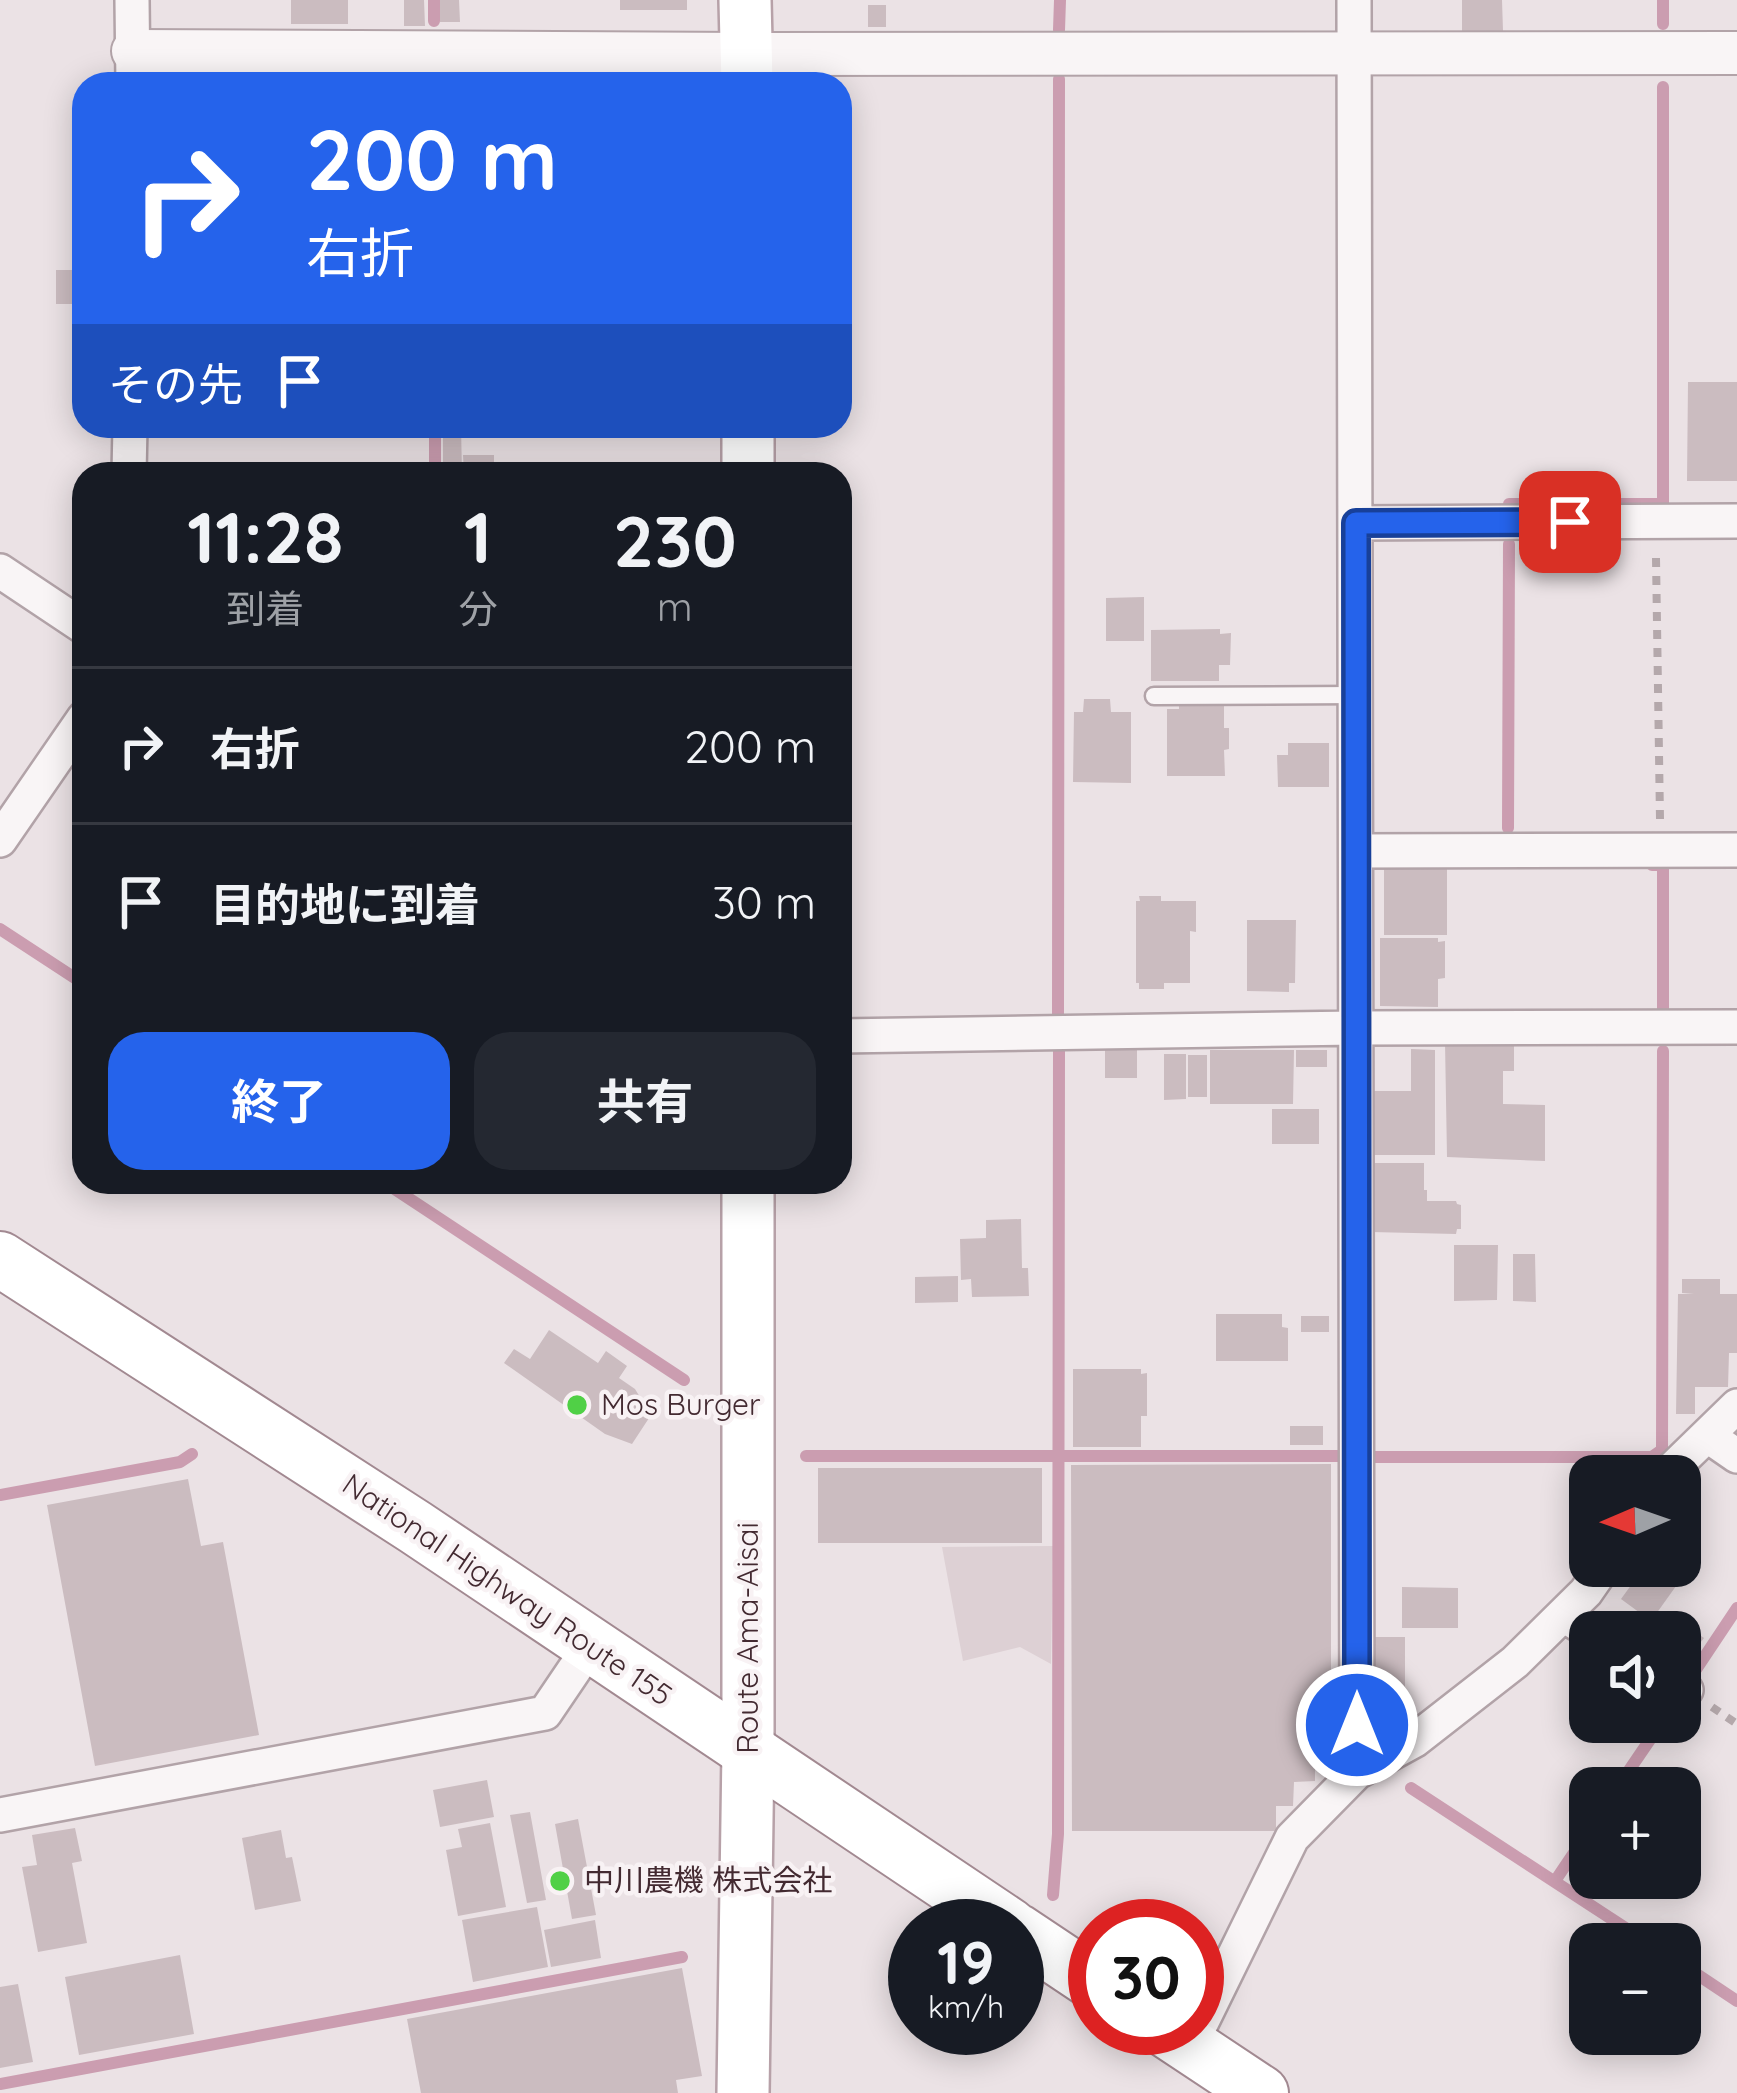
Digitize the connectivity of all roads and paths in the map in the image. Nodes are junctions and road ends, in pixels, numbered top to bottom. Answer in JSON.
{"nodes":[{"id":1,"x":132,"y":0,"type":"edge"},
{"id":2,"x":746,"y":0,"type":"edge"},
{"id":3,"x":1354,"y":0,"type":"edge"},
{"id":4,"x":1737,"y":53,"type":"edge"},
{"id":5,"x":1354,"y":54,"type":"junction"},
{"id":6,"x":133,"y":67,"type":"edge"},
{"id":7,"x":747,"y":69,"type":"edge"},
{"id":8,"x":1655,"y":521,"type":"junction"},
{"id":9,"x":1737,"y":521,"type":"edge"},
{"id":10,"x":1356,"y":523,"type":"junction"},
{"id":11,"x":0,"y":571,"type":"edge"},
{"id":12,"x":72,"y":618,"type":"edge"},
{"id":13,"x":1154,"y":695,"type":"dead end"},
{"id":14,"x":1355,"y":695,"type":"junction"},
{"id":15,"x":72,"y":735,"type":"edge"},
{"id":16,"x":0,"y":840,"type":"edge"},
{"id":17,"x":1660,"y":850,"type":"junction"},
{"id":18,"x":1737,"y":850,"type":"edge"},
{"id":19,"x":1356,"y":851,"type":"junction"},
{"id":20,"x":1737,"y":1027,"type":"edge"},
{"id":21,"x":1356,"y":1028,"type":"junction"},
{"id":22,"x":852,"y":1036,"type":"edge"},
{"id":23,"x":748,"y":1194,"type":"edge"},
{"id":24,"x":0,"y":1259,"type":"edge"},
{"id":25,"x":1737,"y":1406,"type":"edge"},
{"id":26,"x":1708,"y":1436,"type":"junction"},
{"id":27,"x":1688,"y":1455,"type":"edge"},
{"id":28,"x":1737,"y":1456,"type":"edge"},
{"id":29,"x":1569,"y":1628,"type":"edge"},
{"id":30,"x":590,"y":1645,"type":"junction"},
{"id":31,"x":748,"y":1750,"type":"junction"},
{"id":32,"x":1357,"y":1772,"type":"junction"},
{"id":33,"x":0,"y":1815,"type":"edge"},
{"id":34,"x":971,"y":1899,"type":"edge"},
{"id":35,"x":1224,"y":1955,"type":"edge"},
{"id":36,"x":1203,"y":2055,"type":"edge"},
{"id":37,"x":743,"y":2093,"type":"edge"},
{"id":38,"x":1261,"y":2093,"type":"edge"}],
"edges":[{"from":1,"to":6,"type":"street"},
{"from":2,"to":7,"type":"main road"},
{"from":3,"to":5,"type":"street"},
{"from":4,"to":5,"type":"street"},
{"from":5,"to":7,"type":"street"},
{"from":5,"to":10,"type":"street"},
{"from":6,"to":7,"type":"street"},
{"from":8,"to":9,"type":"street"},
{"from":8,"to":10,"type":"street"},
{"from":8,"to":17,"type":"path"},
{"from":10,"to":14,"type":"street"},
{"from":11,"to":12,"type":"street"},
{"from":13,"to":14,"type":"lane"},
{"from":14,"to":19,"type":"street"},
{"from":15,"to":16,"type":"street"},
{"from":17,"to":18,"type":"street"},
{"from":17,"to":19,"type":"street"},
{"from":19,"to":21,"type":"street"},
{"from":20,"to":21,"type":"street"},
{"from":21,"to":22,"type":"street"},
{"from":21,"to":32,"type":"street"},
{"from":23,"to":31,"type":"main road","name":"Route Ama-Aisai"},
{"from":24,"to":30,"type":"highway","name":"National Highway Route 155"},
{"from":25,"to":26,"type":"street"},
{"from":26,"to":27,"type":"street"},
{"from":26,"to":28,"type":"street"},
{"from":29,"to":32,"type":"street"},
{"from":30,"to":31,"type":"highway","name":"National Highway Route 155"},
{"from":30,"to":33,"type":"street"},
{"from":31,"to":34,"type":"highway","name":"National Highway Route 155"},
{"from":31,"to":37,"type":"main road","name":"Route Ama-Aisai"},
{"from":32,"to":35,"type":"street"},
{"from":36,"to":38,"type":"highway"}]}
